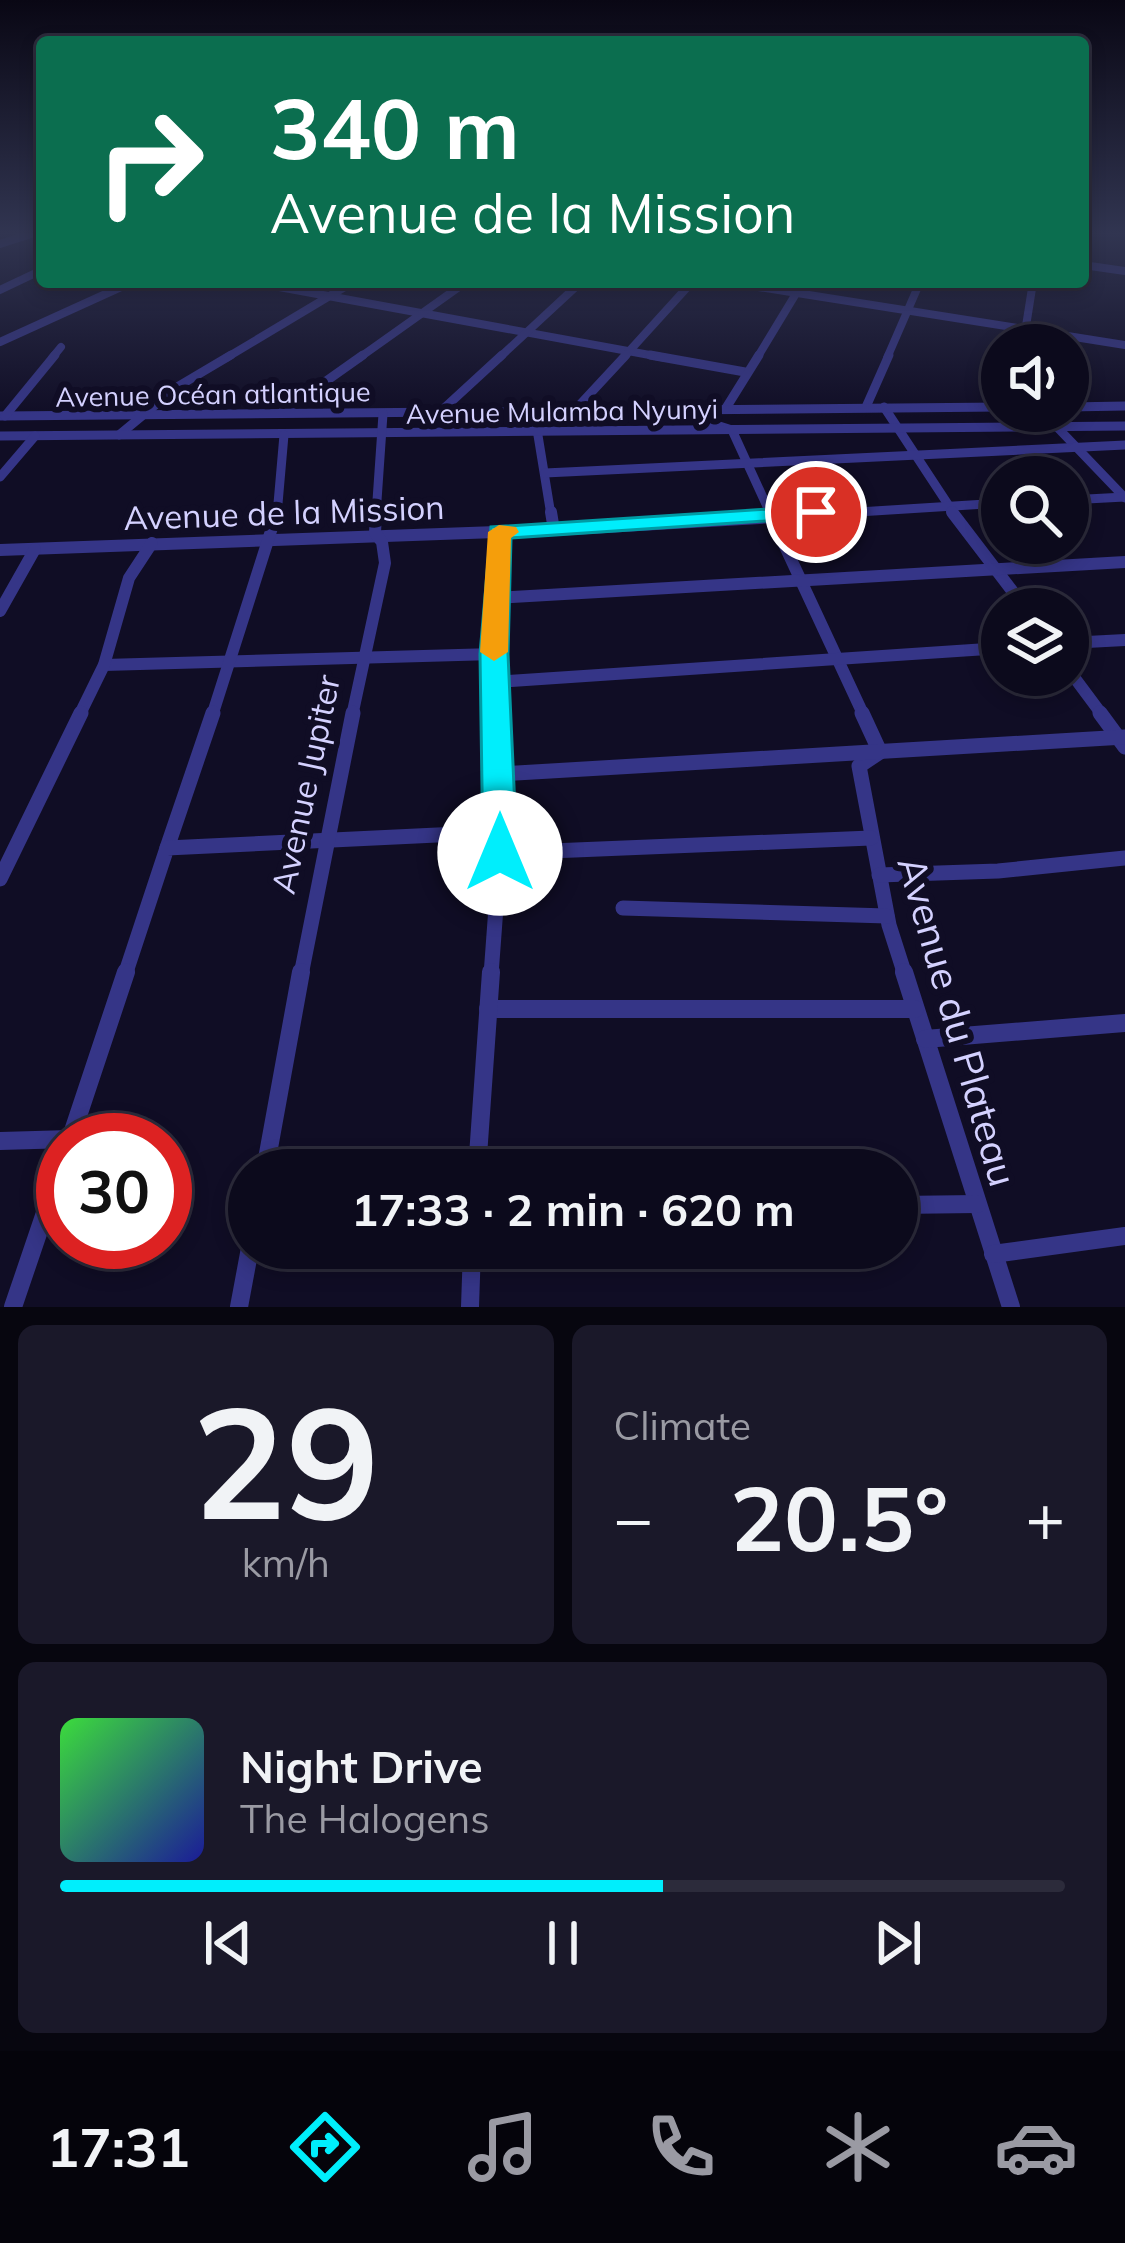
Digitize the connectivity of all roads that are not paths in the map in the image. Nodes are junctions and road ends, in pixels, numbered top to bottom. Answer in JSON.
{"nodes":[{"id":1,"x":103,"y":295,"type":"edge"},
{"id":2,"x":324,"y":295,"type":"edge"},
{"id":3,"x":449,"y":295,"type":"edge"},
{"id":4,"x":566,"y":295,"type":"edge"},
{"id":5,"x":680,"y":295,"type":"edge"},
{"id":6,"x":795,"y":295,"type":"edge"},
{"id":7,"x":809,"y":295,"type":"edge"},
{"id":8,"x":914,"y":295,"type":"edge"},
{"id":9,"x":330,"y":296,"type":"junction"},
{"id":10,"x":908,"y":310,"type":"junction"},
{"id":11,"x":424,"y":314,"type":"junction"},
{"id":12,"x":995,"y":324,"type":"edge"},
{"id":13,"x":525,"y":332,"type":"junction"},
{"id":14,"x":1089,"y":339,"type":"edge"},
{"id":15,"x":0,"y":342,"type":"edge"},
{"id":16,"x":1125,"y":345,"type":"edge"},
{"id":17,"x":61,"y":347,"type":"dead end"},
{"id":18,"x":629,"y":350,"type":"junction"},
{"id":19,"x":746,"y":372,"type":"junction"},
{"id":20,"x":1125,"y":406,"type":"edge"},
{"id":21,"x":866,"y":407,"type":"junction"},
{"id":22,"x":884,"y":407,"type":"junction"},
{"id":23,"x":981,"y":407,"type":"edge"},
{"id":24,"x":1089,"y":407,"type":"edge"},
{"id":25,"x":666,"y":409,"type":"junction"},
{"id":26,"x":726,"y":409,"type":"junction"},
{"id":27,"x":534,"y":411,"type":"junction"},
{"id":28,"x":574,"y":411,"type":"junction"},
{"id":29,"x":440,"y":412,"type":"junction"},
{"id":30,"x":281,"y":414,"type":"junction"},
{"id":31,"x":383,"y":414,"type":"junction"},
{"id":32,"x":227,"y":415,"type":"junction"},
{"id":33,"x":2,"y":416,"type":"edge"},
{"id":34,"x":138,"y":421,"type":"junction"},
{"id":35,"x":243,"y":421,"type":"junction"},
{"id":36,"x":1089,"y":426,"type":"edge"},
{"id":37,"x":1125,"y":426,"type":"edge"},
{"id":38,"x":981,"y":427,"type":"edge"},
{"id":39,"x":897,"y":428,"type":"junction"},
{"id":40,"x":732,"y":430,"type":"junction"},
{"id":41,"x":1062,"y":432,"type":"edge"},
{"id":42,"x":538,"y":433,"type":"junction"},
{"id":43,"x":151,"y":434,"type":"junction"},
{"id":44,"x":220,"y":434,"type":"junction"},
{"id":45,"x":119,"y":435,"type":"junction"},
{"id":46,"x":284,"y":435,"type":"junction"},
{"id":47,"x":380,"y":435,"type":"junction"},
{"id":48,"x":0,"y":436,"type":"edge"},
{"id":49,"x":35,"y":436,"type":"junction"},
{"id":50,"x":1125,"y":445,"type":"edge"},
{"id":51,"x":1076,"y":447,"type":"junction"},
{"id":52,"x":914,"y":455,"type":"junction"},
{"id":53,"x":748,"y":462,"type":"junction"},
{"id":54,"x":545,"y":473,"type":"junction"},
{"id":55,"x":0,"y":477,"type":"edge"},
{"id":56,"x":1125,"y":497,"type":"edge"},
{"id":57,"x":1089,"y":499,"type":"edge"},
{"id":58,"x":981,"y":504,"type":"edge"},
{"id":59,"x":948,"y":506,"type":"junction"},
{"id":60,"x":772,"y":514,"type":"junction"},
{"id":61,"x":554,"y":530,"type":"junction"},
{"id":62,"x":499,"y":532,"type":"junction"},
{"id":63,"x":375,"y":533,"type":"junction"},
{"id":64,"x":273,"y":539,"type":"junction"},
{"id":65,"x":152,"y":543,"type":"junction"},
{"id":66,"x":35,"y":549,"type":"junction"},
{"id":67,"x":0,"y":550,"type":"edge"},
{"id":68,"x":1125,"y":562,"type":"edge"},
{"id":69,"x":997,"y":568,"type":"junction"},
{"id":70,"x":803,"y":582,"type":"junction"},
{"id":71,"x":1011,"y":588,"type":"edge"},
{"id":72,"x":494,"y":598,"type":"junction"},
{"id":73,"x":0,"y":611,"type":"edge"},
{"id":74,"x":1125,"y":640,"type":"edge"},
{"id":75,"x":1089,"y":642,"type":"edge"},
{"id":76,"x":981,"y":649,"type":"edge"},
{"id":77,"x":494,"y":654,"type":"junction"},
{"id":78,"x":837,"y":658,"type":"junction"},
{"id":79,"x":364,"y":661,"type":"junction"},
{"id":80,"x":227,"y":663,"type":"junction"},
{"id":81,"x":104,"y":665,"type":"junction"},
{"id":82,"x":495,"y":682,"type":"junction"},
{"id":83,"x":1089,"y":696,"type":"edge"},
{"id":84,"x":1123,"y":741,"type":"edge"},
{"id":85,"x":880,"y":752,"type":"junction"},
{"id":86,"x":500,"y":774,"type":"junction"},
{"id":87,"x":500,"y":832,"type":"junction"},
{"id":88,"x":326,"y":838,"type":"junction"},
{"id":89,"x":871,"y":838,"type":"junction"},
{"id":90,"x":167,"y":848,"type":"junction"},
{"id":91,"x":500,"y":853,"type":"junction"},
{"id":92,"x":1125,"y":858,"type":"edge"},
{"id":93,"x":879,"y":875,"type":"junction"},
{"id":94,"x":0,"y":879,"type":"edge"},
{"id":95,"x":623,"y":908,"type":"dead end"},
{"id":96,"x":886,"y":916,"type":"junction"},
{"id":97,"x":915,"y":1009,"type":"junction"},
{"id":98,"x":488,"y":1010,"type":"junction"},
{"id":99,"x":1125,"y":1023,"type":"edge"},
{"id":100,"x":925,"y":1039,"type":"junction"},
{"id":101,"x":79,"y":1113,"type":"edge"},
{"id":102,"x":36,"y":1140,"type":"edge"},
{"id":103,"x":0,"y":1141,"type":"edge"},
{"id":104,"x":269,"y":1149,"type":"edge"},
{"id":105,"x":478,"y":1149,"type":"edge"},
{"id":106,"x":977,"y":1204,"type":"junction"},
{"id":107,"x":918,"y":1205,"type":"edge"},
{"id":108,"x":1125,"y":1236,"type":"edge"},
{"id":109,"x":36,"y":1239,"type":"edge"},
{"id":110,"x":992,"y":1254,"type":"junction"},
{"id":111,"x":246,"y":1269,"type":"edge"},
{"id":112,"x":471,"y":1269,"type":"edge"},
{"id":113,"x":13,"y":1307,"type":"edge"},
{"id":114,"x":239,"y":1307,"type":"edge"},
{"id":115,"x":470,"y":1307,"type":"edge"},
{"id":116,"x":1011,"y":1307,"type":"edge"}],
"edges":[{"from":1,"to":15,"type":"street"},
{"from":2,"to":9,"type":"street"},
{"from":3,"to":11,"type":"street"},
{"from":4,"to":13,"type":"street"},
{"from":5,"to":18,"type":"street"},
{"from":6,"to":19,"type":"street"},
{"from":7,"to":10,"type":"street"},
{"from":8,"to":10,"type":"street"},
{"from":9,"to":11,"type":"street"},
{"from":9,"to":34,"type":"street"},
{"from":10,"to":12,"type":"street"},
{"from":10,"to":21,"type":"street"},
{"from":11,"to":13,"type":"street"},
{"from":11,"to":30,"type":"street"},
{"from":13,"to":18,"type":"street"},
{"from":13,"to":29,"type":"street"},
{"from":14,"to":16,"type":"street"},
{"from":17,"to":33,"type":"street"},
{"from":18,"to":19,"type":"street"},
{"from":18,"to":28,"type":"street"},
{"from":19,"to":26,"type":"street"},
{"from":20,"to":24,"type":"street"},
{"from":21,"to":22,"type":"street","name":"Avenue Océan atlantique"},
{"from":21,"to":26,"type":"street","name":"Avenue Océan atlantique"},
{"from":22,"to":23,"type":"street","name":"Avenue Océan atlantique"},
{"from":22,"to":39,"type":"street"},
{"from":25,"to":26,"type":"street","name":"Avenue Océan atlantique"},
{"from":25,"to":28,"type":"street","name":"Avenue Océan atlantique"},
{"from":25,"to":40,"type":"street"},
{"from":27,"to":28,"type":"street","name":"Avenue Océan atlantique"},
{"from":27,"to":29,"type":"street","name":"Avenue Océan atlantique"},
{"from":27,"to":42,"type":"street"},
{"from":29,"to":31,"type":"street","name":"Avenue Océan atlantique"},
{"from":30,"to":31,"type":"street","name":"Avenue Océan atlantique"},
{"from":30,"to":32,"type":"street","name":"Avenue Océan atlantique"},
{"from":30,"to":35,"type":"street"},
{"from":31,"to":47,"type":"street","name":"Avenue Jupiter"},
{"from":32,"to":34,"type":"street","name":"Avenue Océan atlantique"},
{"from":32,"to":35,"type":"street"},
{"from":33,"to":34,"type":"street","name":"Avenue Océan atlantique"},
{"from":34,"to":43,"type":"street"},
{"from":34,"to":45,"type":"street"},
{"from":35,"to":44,"type":"street"},
{"from":36,"to":37,"type":"street","name":"Avenue Mulamba Nyunyi"},
{"from":38,"to":39,"type":"street","name":"Avenue Mulamba Nyunyi"},
{"from":39,"to":40,"type":"street","name":"Avenue Mulamba Nyunyi"},
{"from":39,"to":52,"type":"street"},
{"from":40,"to":42,"type":"street","name":"Avenue Mulamba Nyunyi"},
{"from":40,"to":53,"type":"street"},
{"from":41,"to":51,"type":"street"},
{"from":42,"to":47,"type":"street","name":"Avenue Mulamba Nyunyi"},
{"from":42,"to":54,"type":"street"},
{"from":43,"to":44,"type":"street","name":"Avenue Mulamba Nyunyi"},
{"from":43,"to":45,"type":"street","name":"Avenue Mulamba Nyunyi"},
{"from":44,"to":46,"type":"street","name":"Avenue Mulamba Nyunyi"},
{"from":45,"to":49,"type":"street","name":"Avenue Mulamba Nyunyi"},
{"from":46,"to":47,"type":"street","name":"Avenue Mulamba Nyunyi"},
{"from":46,"to":64,"type":"street"},
{"from":47,"to":63,"type":"street","name":"Avenue Jupiter"},
{"from":48,"to":49,"type":"street","name":"Avenue Mulamba Nyunyi"},
{"from":49,"to":55,"type":"street"},
{"from":50,"to":51,"type":"street"},
{"from":51,"to":52,"type":"street"},
{"from":51,"to":56,"type":"street"},
{"from":52,"to":53,"type":"street"},
{"from":52,"to":59,"type":"street"},
{"from":53,"to":54,"type":"street"},
{"from":53,"to":60,"type":"street"},
{"from":54,"to":61,"type":"street"},
{"from":56,"to":57,"type":"street"},
{"from":58,"to":59,"type":"street","name":"Avenue de la Mission"},
{"from":59,"to":60,"type":"street","name":"Avenue de la Mission"},
{"from":59,"to":69,"type":"street"},
{"from":60,"to":61,"type":"street","name":"Avenue de la Mission"},
{"from":60,"to":70,"type":"street"},
{"from":61,"to":62,"type":"street","name":"Avenue de la Mission"},
{"from":62,"to":63,"type":"street","name":"Avenue de la Mission"},
{"from":62,"to":72,"type":"street"},
{"from":63,"to":64,"type":"street","name":"Avenue de la Mission"},
{"from":63,"to":79,"type":"street","name":"Avenue Jupiter"},
{"from":64,"to":65,"type":"street","name":"Avenue de la Mission"},
{"from":64,"to":80,"type":"street"},
{"from":65,"to":66,"type":"street","name":"Avenue de la Mission"},
{"from":65,"to":81,"type":"street"},
{"from":66,"to":67,"type":"street","name":"Avenue de la Mission"},
{"from":66,"to":73,"type":"street"},
{"from":68,"to":69,"type":"street"},
{"from":69,"to":70,"type":"street"},
{"from":69,"to":71,"type":"street"},
{"from":70,"to":72,"type":"street"},
{"from":70,"to":78,"type":"street"},
{"from":72,"to":77,"type":"street"},
{"from":74,"to":75,"type":"street"},
{"from":76,"to":78,"type":"street"},
{"from":77,"to":79,"type":"street"},
{"from":77,"to":82,"type":"street"},
{"from":78,"to":82,"type":"street"},
{"from":78,"to":85,"type":"street"},
{"from":79,"to":80,"type":"street"},
{"from":79,"to":88,"type":"street","name":"Avenue Jupiter"},
{"from":80,"to":81,"type":"street"},
{"from":80,"to":90,"type":"street"},
{"from":81,"to":94,"type":"street"},
{"from":82,"to":86,"type":"street"},
{"from":83,"to":84,"type":"street"},
{"from":84,"to":85,"type":"street"},
{"from":85,"to":86,"type":"street"},
{"from":85,"to":89,"type":"street","name":"Avenue du Plateau"},
{"from":86,"to":87,"type":"street"},
{"from":87,"to":88,"type":"street"},
{"from":87,"to":91,"type":"street"},
{"from":88,"to":90,"type":"street"},
{"from":88,"to":104,"type":"street","name":"Avenue Jupiter"},
{"from":89,"to":91,"type":"street"},
{"from":89,"to":93,"type":"street","name":"Avenue du Plateau"},
{"from":90,"to":101,"type":"street"},
{"from":91,"to":98,"type":"street"},
{"from":92,"to":93,"type":"street"},
{"from":93,"to":96,"type":"street","name":"Avenue du Plateau"},
{"from":95,"to":96,"type":"street"},
{"from":96,"to":97,"type":"street","name":"Avenue du Plateau"},
{"from":97,"to":98,"type":"street"},
{"from":97,"to":100,"type":"street","name":"Avenue du Plateau"},
{"from":98,"to":105,"type":"street"},
{"from":99,"to":100,"type":"street"},
{"from":100,"to":106,"type":"street","name":"Avenue du Plateau"},
{"from":102,"to":103,"type":"street"},
{"from":106,"to":107,"type":"street"},
{"from":106,"to":110,"type":"street","name":"Avenue du Plateau"},
{"from":108,"to":110,"type":"street"},
{"from":109,"to":113,"type":"street"},
{"from":110,"to":116,"type":"street","name":"Avenue du Plateau"},
{"from":111,"to":114,"type":"street"},
{"from":112,"to":115,"type":"street"}]}
